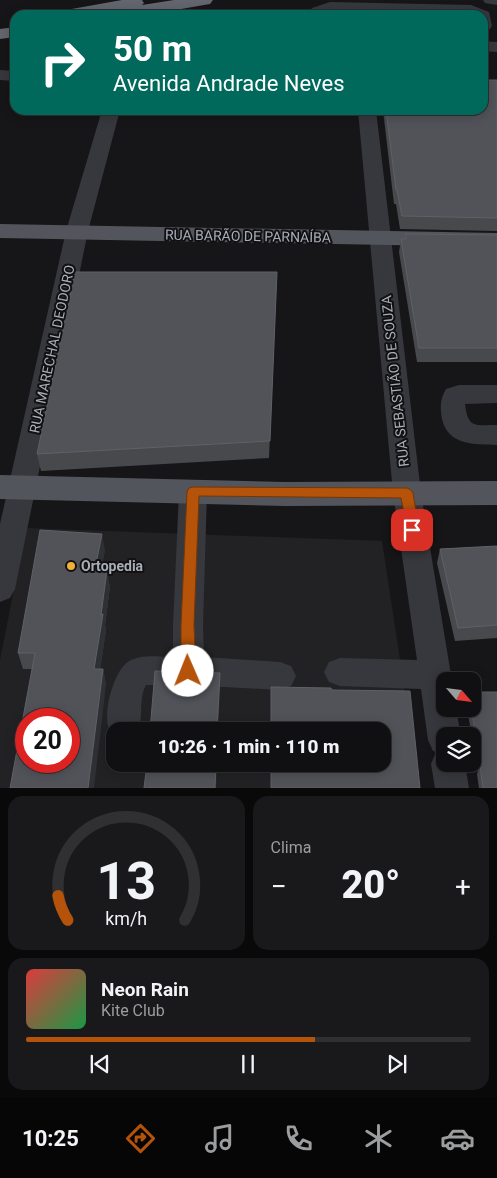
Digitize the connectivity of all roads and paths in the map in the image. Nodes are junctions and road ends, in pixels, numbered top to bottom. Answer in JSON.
{"nodes":[{"id":1,"x":149,"y":0,"type":"edge"},
{"id":2,"x":204,"y":0,"type":"edge"},
{"id":3,"x":491,"y":0,"type":"edge"},
{"id":4,"x":497,"y":0,"type":"edge"},
{"id":5,"x":120,"y":10,"type":"edge"},
{"id":6,"x":126,"y":10,"type":"edge"},
{"id":7,"x":318,"y":10,"type":"edge"},
{"id":8,"x":471,"y":10,"type":"edge"},
{"id":9,"x":110,"y":115,"type":"edge"},
{"id":10,"x":368,"y":115,"type":"edge"},
{"id":11,"x":0,"y":231,"type":"edge"},
{"id":12,"x":77,"y":231,"type":"junction"},
{"id":13,"x":380,"y":239,"type":"junction"},
{"id":14,"x":497,"y":240,"type":"edge"},
{"id":15,"x":497,"y":394,"type":"edge"},
{"id":16,"x":497,"y":435,"type":"edge"},
{"id":17,"x":10,"y":487,"type":"edge"},
{"id":18,"x":193,"y":492,"type":"junction"},
{"id":19,"x":407,"y":493,"type":"junction"},
{"id":20,"x":497,"y":493,"type":"edge"},
{"id":21,"x":0,"y":589,"type":"edge"},
{"id":22,"x":188,"y":671,"type":"junction"},
{"id":23,"x":340,"y":672,"type":"dead end"},
{"id":24,"x":435,"y":675,"type":"junction"},
{"id":25,"x":280,"y":676,"type":"dead end"},
{"id":26,"x":124,"y":722,"type":"edge"},
{"id":27,"x":443,"y":727,"type":"edge"},
{"id":28,"x":449,"y":772,"type":"edge"},
{"id":29,"x":452,"y":788,"type":"edge"}],
"edges":[{"from":1,"to":5,"type":"highway"},
{"from":2,"to":6,"type":"highway"},
{"from":3,"to":4,"type":"street"},
{"from":7,"to":8,"type":"street"},
{"from":9,"to":12,"type":"street","name":"RUA MARECHAL DEODORO"},
{"from":10,"to":13,"type":"street","name":"RUA SEBASTIÃO DE SOUZA"},
{"from":11,"to":12,"type":"main road","name":"RUA BARÃO DE PARNAÍBA"},
{"from":12,"to":13,"type":"main road","name":"RUA BARÃO DE PARNAÍBA"},
{"from":12,"to":17,"type":"street","name":"RUA MARECHAL DEODORO"},
{"from":13,"to":14,"type":"main road","name":"RUA BARÃO DE PARNAÍBA"},
{"from":13,"to":19,"type":"street","name":"RUA SEBASTIÃO DE SOUZA"},
{"from":15,"to":16,"type":"street"},
{"from":17,"to":18,"type":"main road"},
{"from":17,"to":21,"type":"street","name":"RUA MARECHAL DEODORO"},
{"from":18,"to":19,"type":"main road"},
{"from":18,"to":22,"type":"street"},
{"from":19,"to":20,"type":"main road"},
{"from":19,"to":24,"type":"street","name":"RUA SEBASTIÃO DE SOUZA"},
{"from":22,"to":25,"type":"street"},
{"from":22,"to":26,"type":"street"},
{"from":23,"to":24,"type":"street"},
{"from":24,"to":27,"type":"street","name":"RUA SEBASTIÃO DE SOUZA"},
{"from":28,"to":29,"type":"street"}]}
